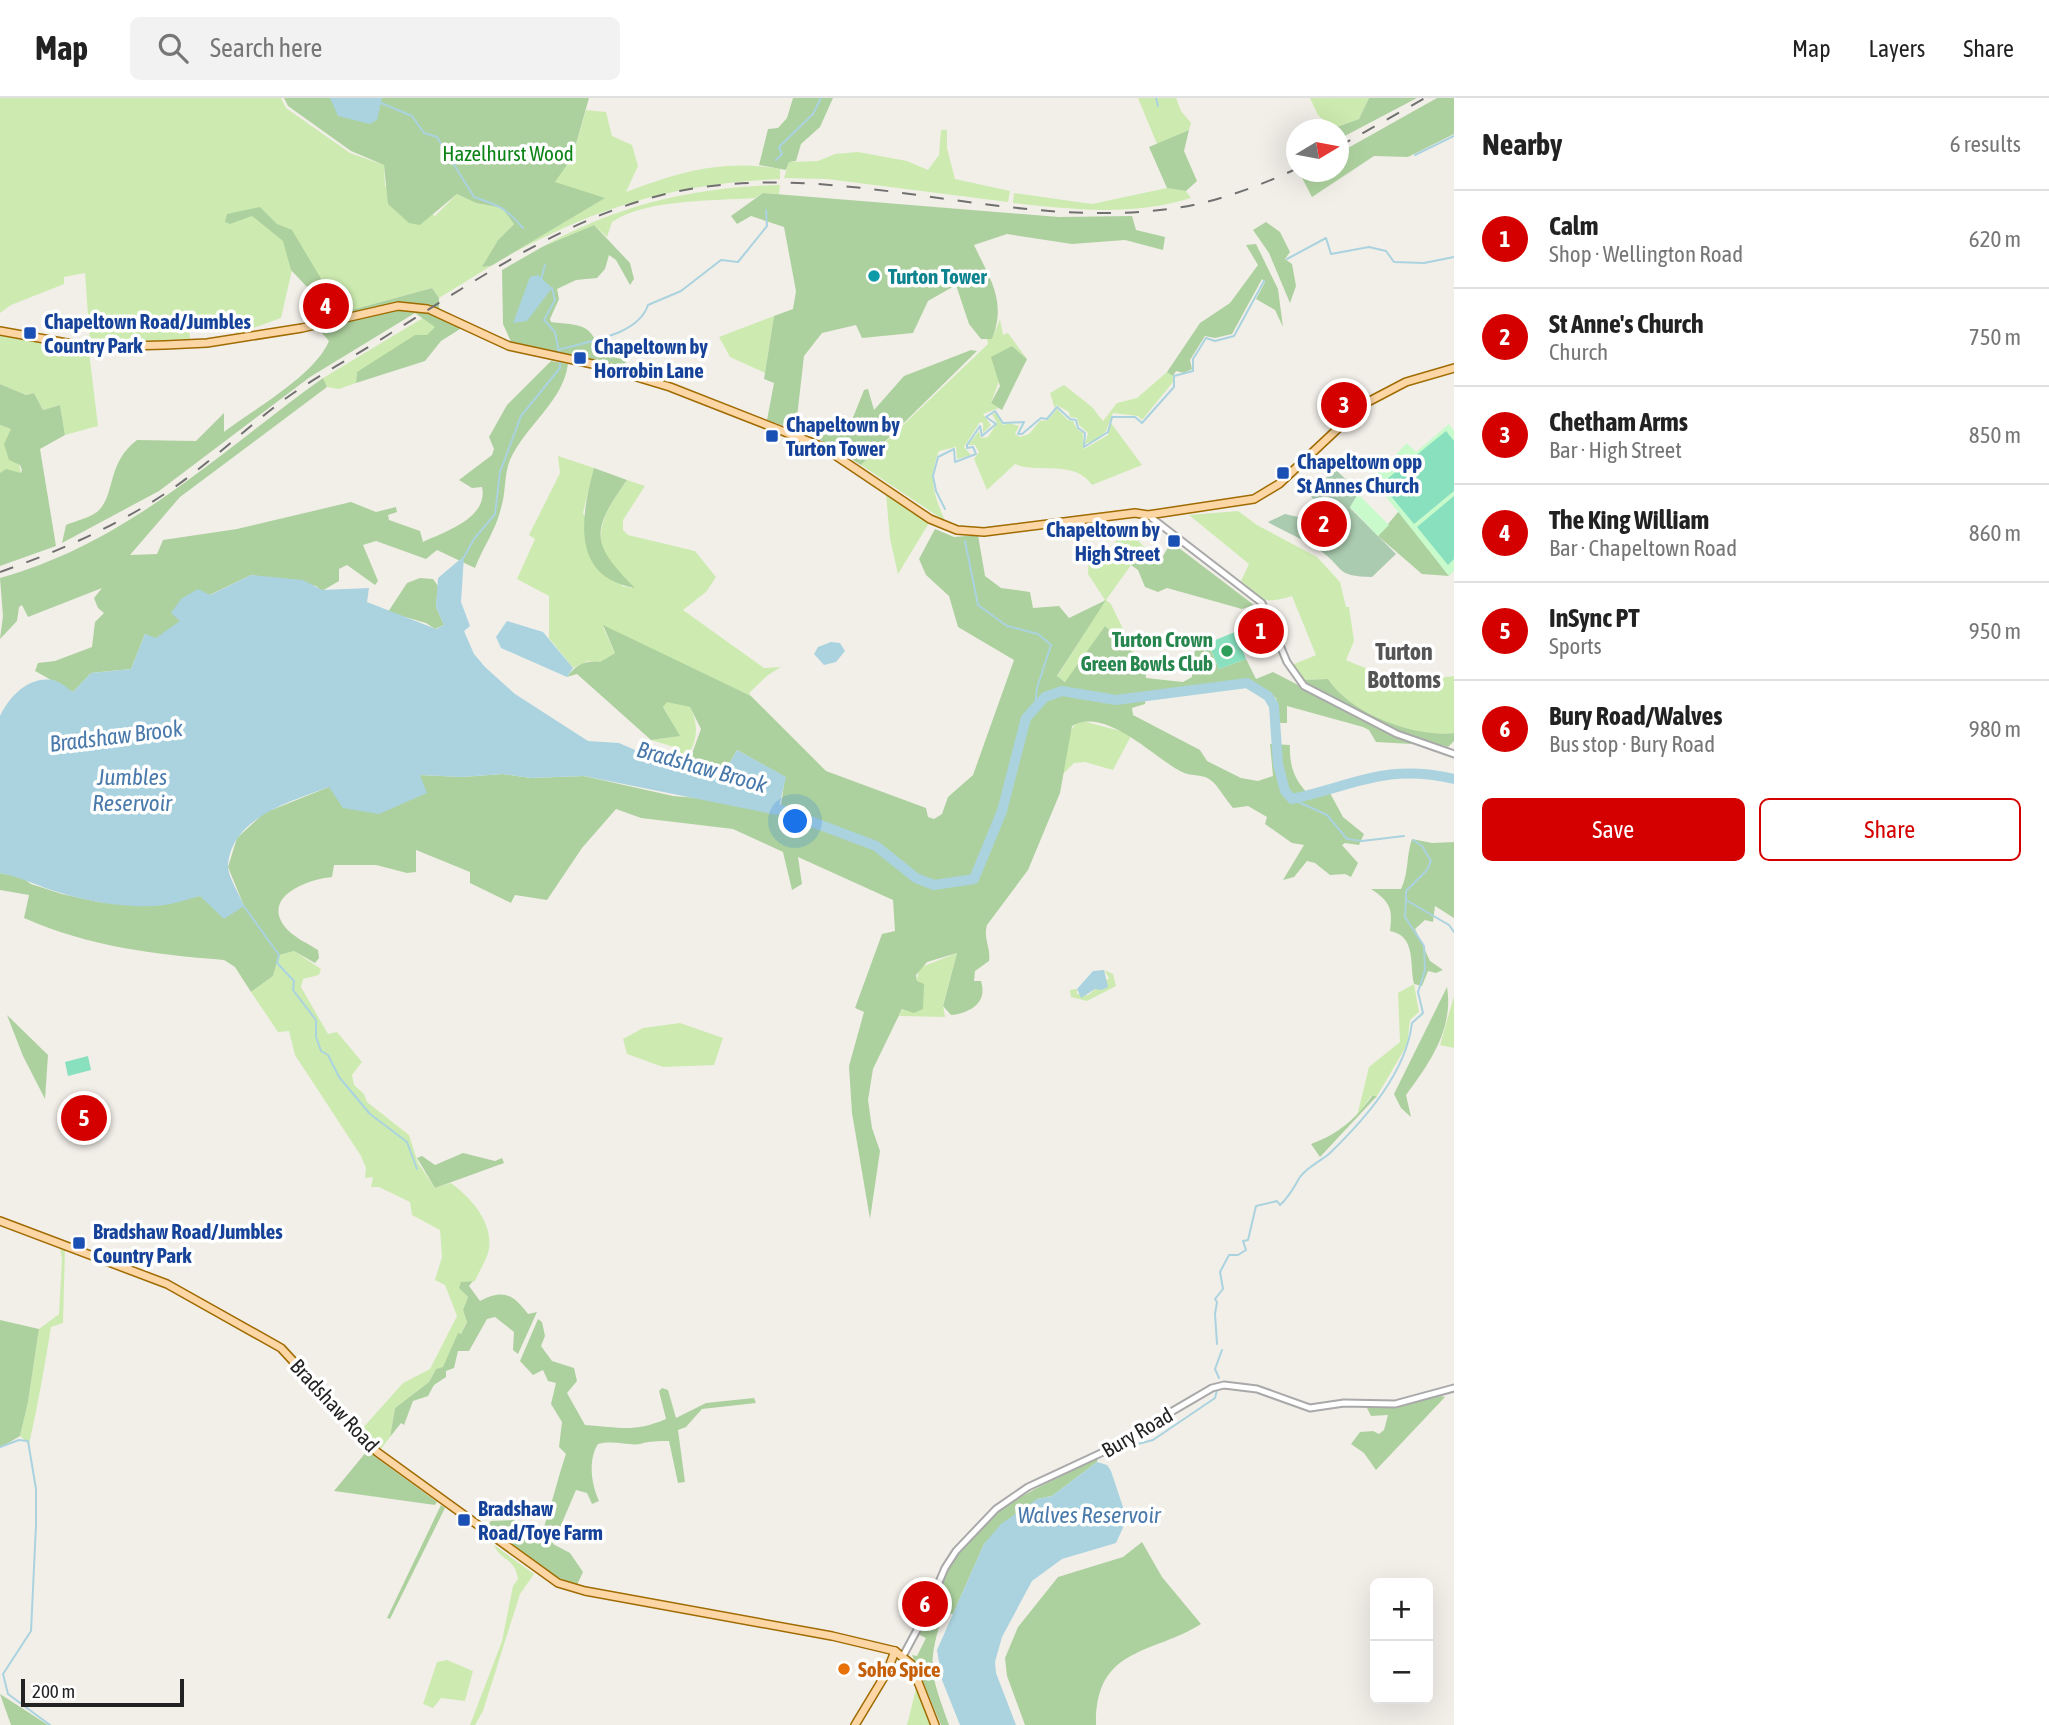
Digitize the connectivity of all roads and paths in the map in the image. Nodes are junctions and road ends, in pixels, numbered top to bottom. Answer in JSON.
{"nodes":[{"id":1,"x":0,"y":331,"type":"edge"},
{"id":2,"x":1454,"y":368,"type":"edge"},
{"id":3,"x":1148,"y":515,"type":"junction"},
{"id":4,"x":1454,"y":754,"type":"edge"},
{"id":5,"x":0,"y":1221,"type":"edge"},
{"id":6,"x":1454,"y":1388,"type":"edge"},
{"id":7,"x":895,"y":1651,"type":"junction"},
{"id":8,"x":903,"y":1656,"type":"junction"},
{"id":9,"x":849,"y":1725,"type":"edge"},
{"id":10,"x":855,"y":1725,"type":"edge"},
{"id":11,"x":935,"y":1725,"type":"edge"}],
"edges":[{"from":1,"to":3,"type":"main road"},
{"from":2,"to":3,"type":"main road"},
{"from":3,"to":4,"type":"street"},
{"from":5,"to":7,"type":"main road","name":"Bradshaw Road"},
{"from":6,"to":8,"type":"street","name":"Bury Road"},
{"from":7,"to":8,"type":"main road","name":"Bradshaw Road"},
{"from":7,"to":10,"type":"main road"},
{"from":8,"to":11,"type":"main road"},
{"from":9,"to":10,"type":"street"}]}
